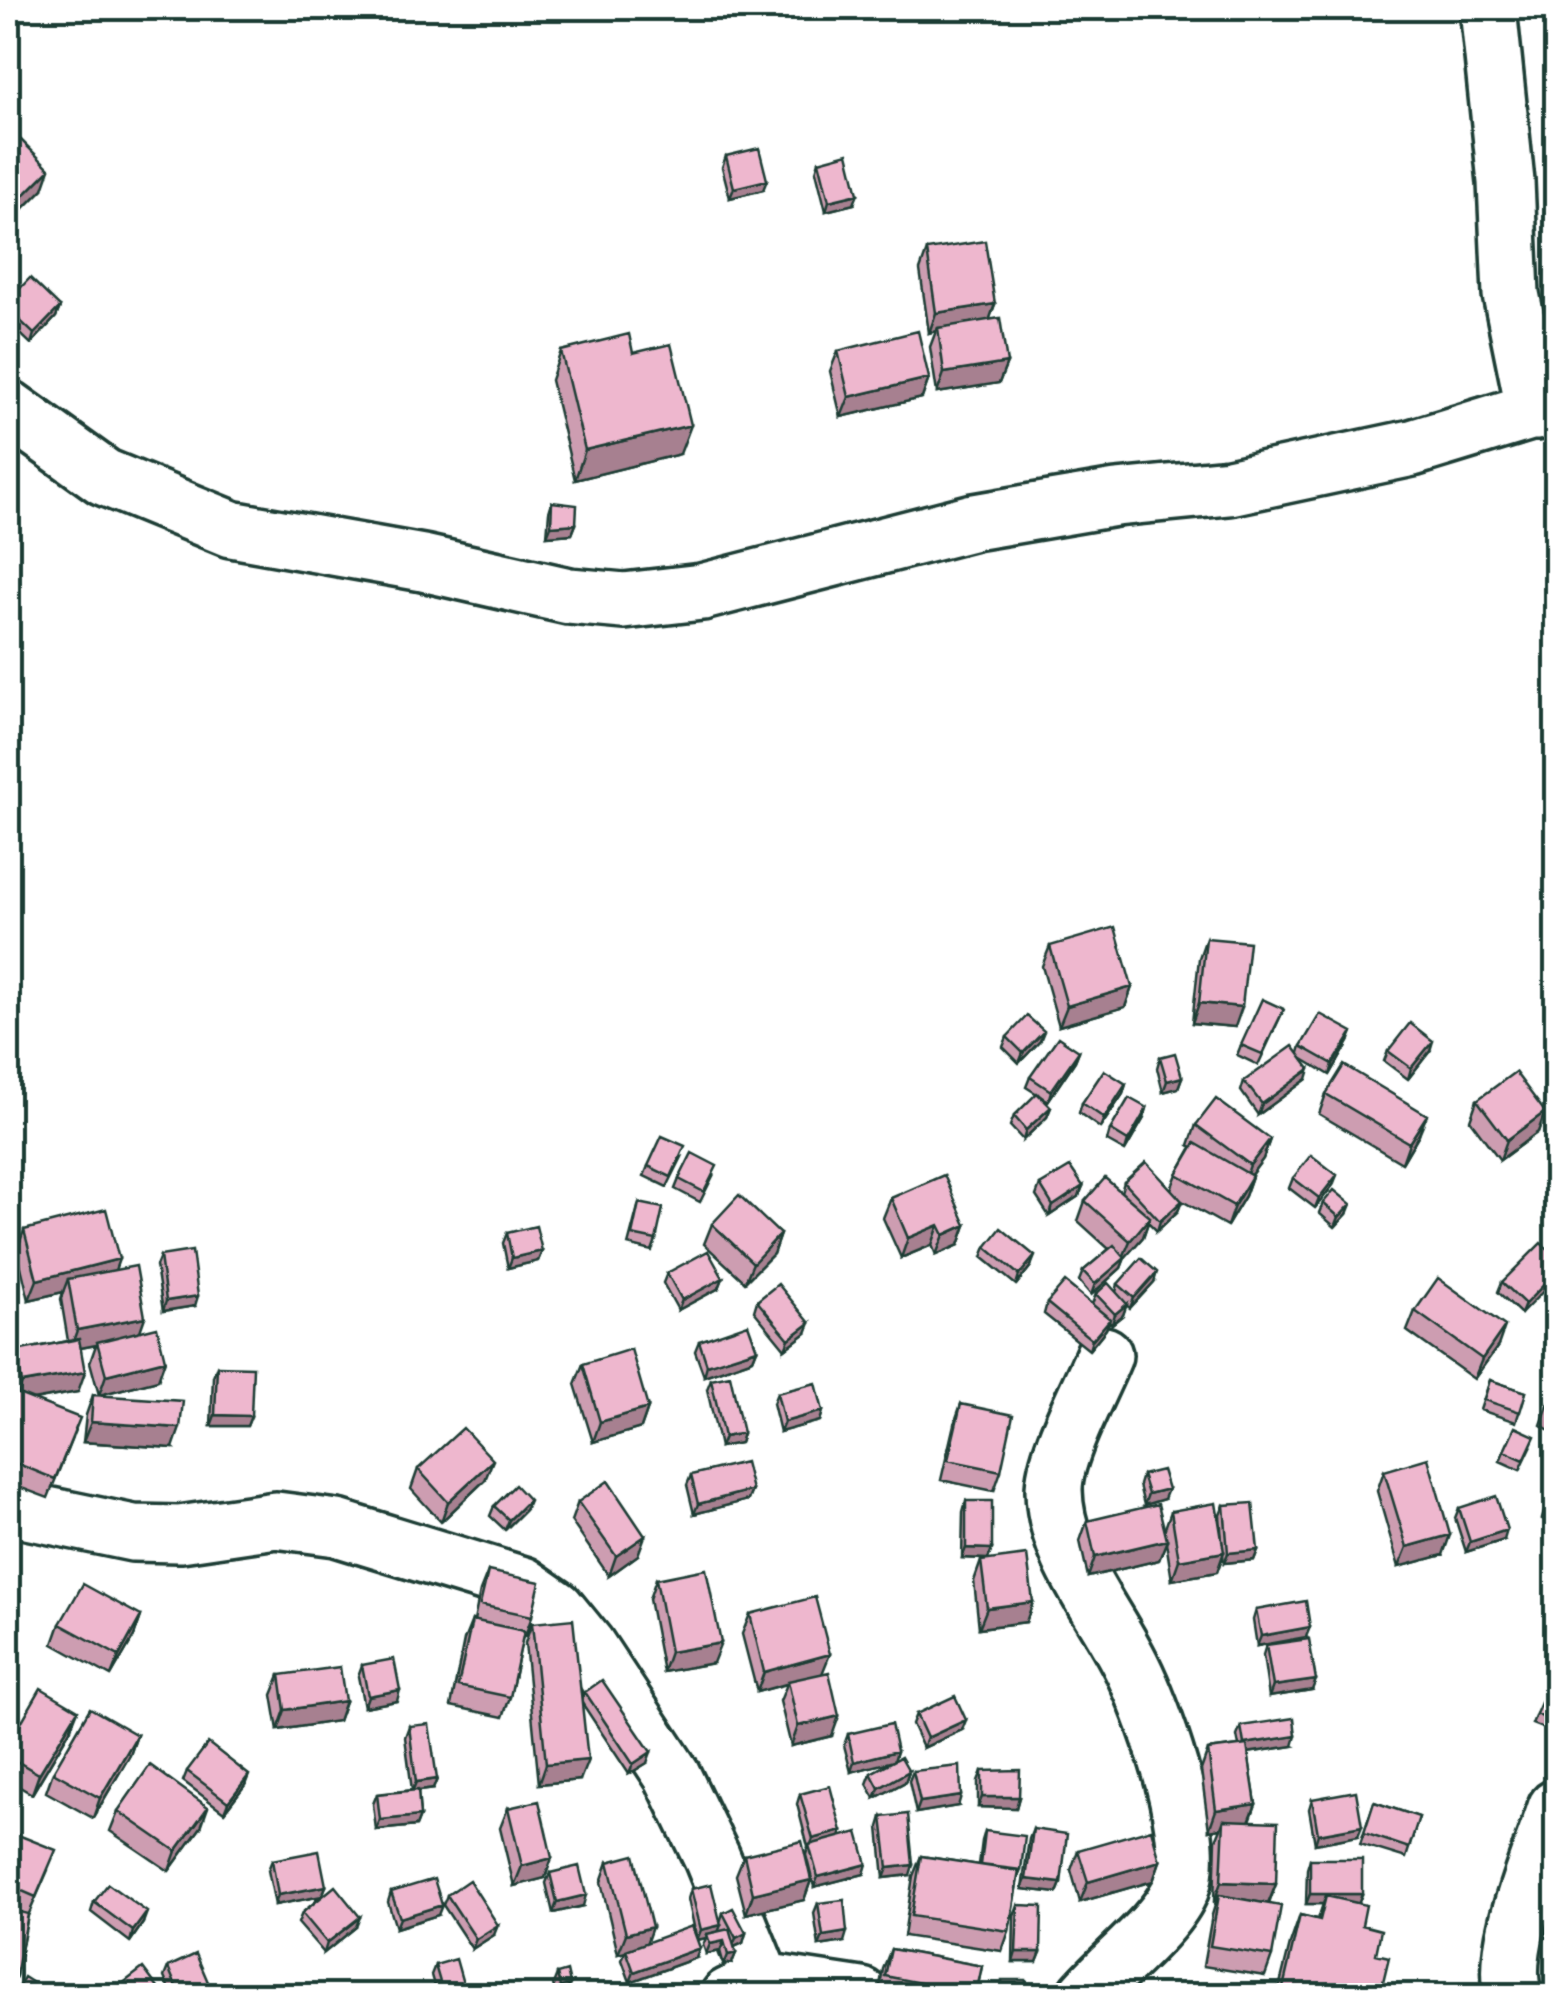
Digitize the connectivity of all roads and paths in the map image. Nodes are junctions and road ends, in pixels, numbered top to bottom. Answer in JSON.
{"nodes":[{"id":1,"x":1488,"y":8,"type":"edge"},
{"id":2,"x":8,"y":408,"type":"edge"},
{"id":3,"x":1546,"y":408,"type":"edge"},
{"id":4,"x":1104,"y":1355,"type":"dead end"},
{"id":5,"x":8,"y":1507,"type":"edge"},
{"id":6,"x":1556,"y":1808,"type":"edge"},
{"id":7,"x":745,"y":1988,"type":"edge"},
{"id":8,"x":858,"y":1995,"type":"edge"},
{"id":9,"x":1086,"y":1996,"type":"edge"},
{"id":10,"x":1514,"y":1996,"type":"edge"}],
"edges":[{"from":1,"to":3,"type":"street"},
{"from":2,"to":3,"type":"street"},
{"from":4,"to":9,"type":"street"},
{"from":5,"to":7,"type":"street"},
{"from":6,"to":10,"type":"street"},
{"from":7,"to":8,"type":"street"}]}
